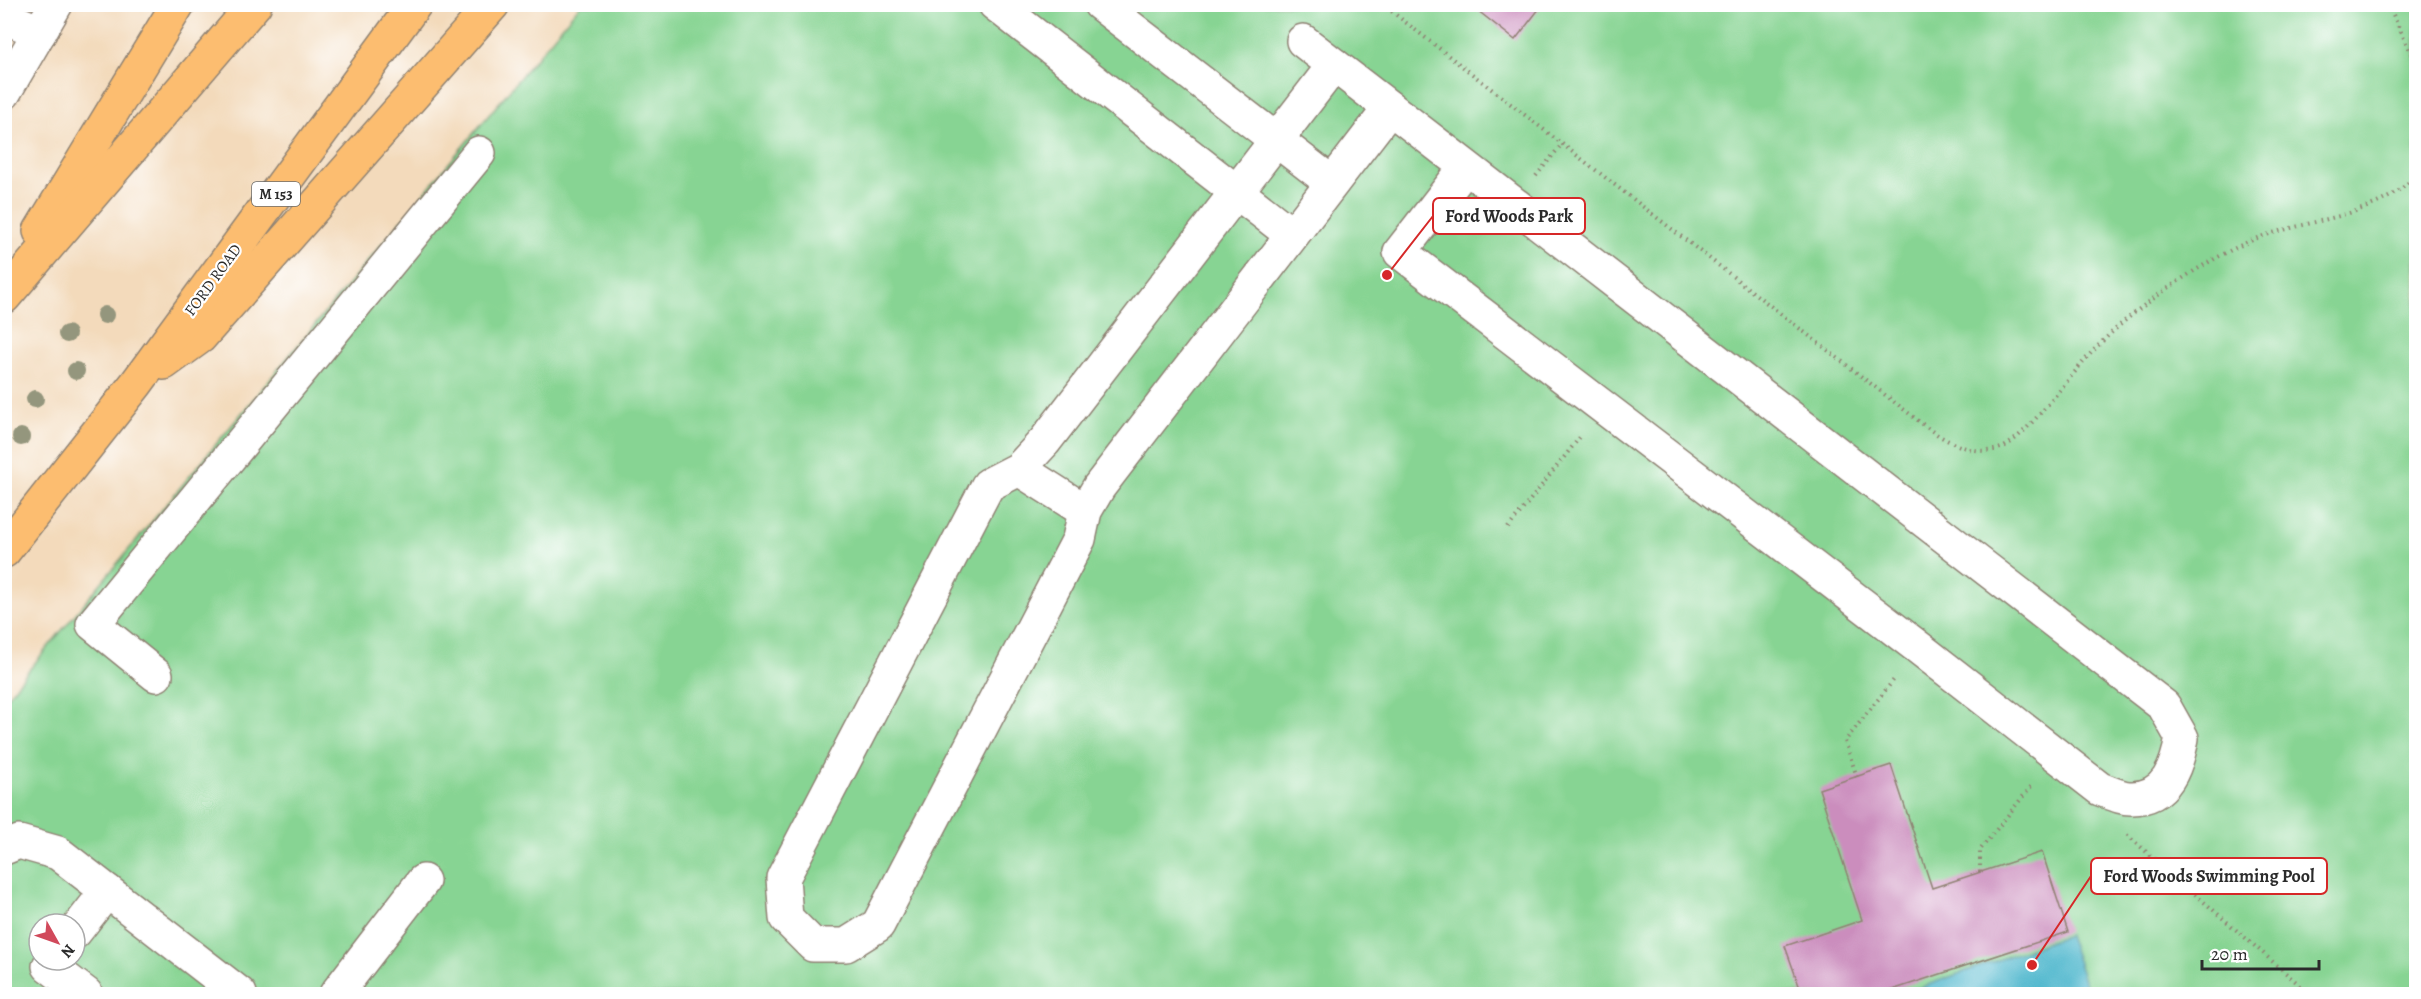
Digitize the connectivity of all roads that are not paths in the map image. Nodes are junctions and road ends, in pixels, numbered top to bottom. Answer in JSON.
{"nodes":[{"id":1,"x":178,"y":4,"type":"edge"},
{"id":2,"x":255,"y":4,"type":"edge"},
{"id":3,"x":415,"y":4,"type":"edge"},
{"id":4,"x":493,"y":4,"type":"edge"},
{"id":5,"x":995,"y":4,"type":"edge"},
{"id":6,"x":1100,"y":4,"type":"edge"},
{"id":7,"x":4,"y":17,"type":"edge"},
{"id":8,"x":48,"y":18,"type":"edge"},
{"id":9,"x":1303,"y":41,"type":"dead end"},
{"id":10,"x":1334,"y":65,"type":"junction"},
{"id":11,"x":4,"y":93,"type":"edge"},
{"id":12,"x":1390,"y":108,"type":"junction"},
{"id":13,"x":1277,"y":140,"type":"junction"},
{"id":14,"x":479,"y":153,"type":"dead end"},
{"id":15,"x":1466,"y":167,"type":"junction"},
{"id":16,"x":1332,"y":183,"type":"junction"},
{"id":17,"x":1237,"y":192,"type":"junction"},
{"id":18,"x":1292,"y":235,"type":"junction"},
{"id":19,"x":4,"y":289,"type":"edge"},
{"id":20,"x":4,"y":297,"type":"edge"},
{"id":21,"x":136,"y":384,"type":"junction"},
{"id":22,"x":1019,"y":469,"type":"junction"},
{"id":23,"x":1085,"y":511,"type":"junction"},
{"id":24,"x":4,"y":551,"type":"edge"},
{"id":25,"x":156,"y":675,"type":"dead end"},
{"id":26,"x":4,"y":848,"type":"edge"},
{"id":27,"x":423,"y":881,"type":"dead end"},
{"id":28,"x":107,"y":891,"type":"junction"},
{"id":29,"x":87,"y":917,"type":"edge"},
{"id":30,"x":57,"y":972,"type":"edge"},
{"id":31,"x":86,"y":994,"type":"edge"},
{"id":32,"x":240,"y":994,"type":"edge"},
{"id":33,"x":336,"y":994,"type":"edge"}],
"edges":[{"from":1,"to":19,"type":"main road"},
{"from":2,"to":20,"type":"main road"},
{"from":3,"to":21,"type":"main road","name":"FORD ROAD","number":"M 153"},
{"from":4,"to":21,"type":"main road"},
{"from":5,"to":17,"type":"street"},
{"from":6,"to":13,"type":"street"},
{"from":7,"to":8,"type":"street"},
{"from":8,"to":11,"type":"street"},
{"from":9,"to":10,"type":"street"},
{"from":10,"to":12,"type":"street"},
{"from":10,"to":13,"type":"street"},
{"from":12,"to":15,"type":"street"},
{"from":12,"to":16,"type":"street"},
{"from":13,"to":16,"type":"street"},
{"from":13,"to":17,"type":"street"},
{"from":14,"to":25,"type":"street"},
{"from":15,"to":15,"type":"street"},
{"from":16,"to":18,"type":"street"},
{"from":17,"to":18,"type":"street"},
{"from":17,"to":22,"type":"street"},
{"from":18,"to":23,"type":"street"},
{"from":21,"to":24,"type":"main road","name":"FORD ROAD","number":"M 153"},
{"from":22,"to":23,"type":"street"},
{"from":22,"to":23,"type":"street"},
{"from":26,"to":28,"type":"street"},
{"from":27,"to":33,"type":"street"},
{"from":28,"to":29,"type":"street"},
{"from":28,"to":32,"type":"street"},
{"from":30,"to":31,"type":"street"}]}
